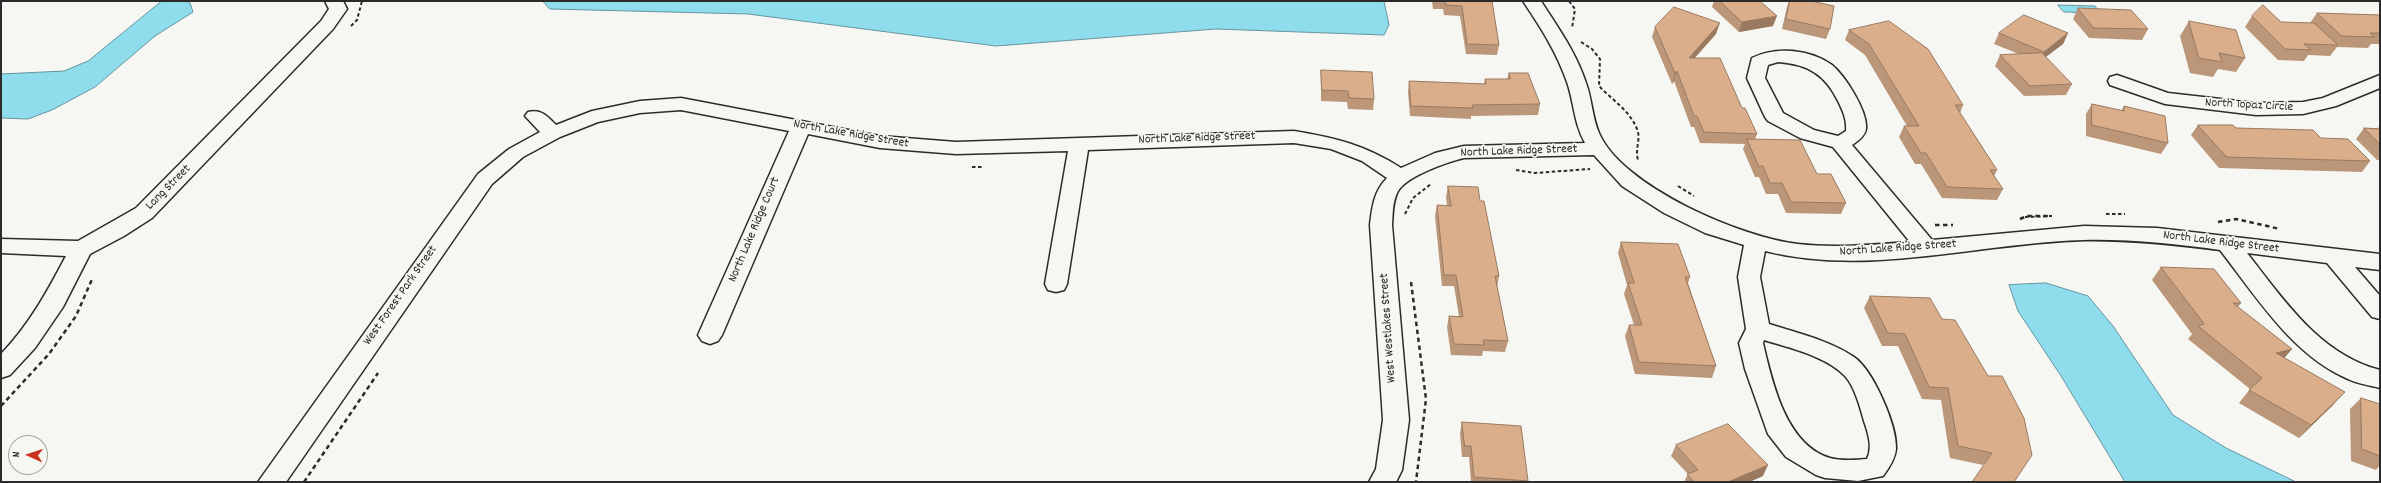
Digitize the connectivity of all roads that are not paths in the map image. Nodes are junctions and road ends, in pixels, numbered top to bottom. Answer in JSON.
{"nodes":[{"id":1,"x":334,"y":1,"type":"edge"},
{"id":2,"x":1532,"y":1,"type":"edge"},
{"id":3,"x":2116,"y":81,"type":"dead end"},
{"id":4,"x":2380,"y":81,"type":"edge"},
{"id":5,"x":535,"y":116,"type":"dead end"},
{"id":6,"x":801,"y":127,"type":"junction"},
{"id":7,"x":553,"y":133,"type":"junction"},
{"id":8,"x":1840,"y":143,"type":"junction"},
{"id":9,"x":1079,"y":144,"type":"junction"},
{"id":10,"x":1599,"y":149,"type":"junction"},
{"id":11,"x":1400,"y":177,"type":"junction"},
{"id":12,"x":1756,"y":241,"type":"junction"},
{"id":13,"x":2228,"y":245,"type":"junction"},
{"id":14,"x":1,"y":246,"type":"edge"},
{"id":15,"x":1927,"y":248,"type":"junction"},
{"id":16,"x":80,"y":249,"type":"junction"},
{"id":17,"x":2334,"y":257,"type":"junction"},
{"id":18,"x":2380,"y":262,"type":"edge"},
{"id":19,"x":1056,"y":284,"type":"dead end"},
{"id":20,"x":2380,"y":311,"type":"edge"},
{"id":21,"x":1758,"y":329,"type":"junction"},
{"id":22,"x":710,"y":335,"type":"dead end"},
{"id":23,"x":1,"y":369,"type":"edge"},
{"id":24,"x":2380,"y":379,"type":"edge"},
{"id":25,"x":271,"y":482,"type":"edge"},
{"id":26,"x":1382,"y":482,"type":"edge"}],
"edges":[{"from":1,"to":16,"type":"street","name":"Lang Street"},
{"from":2,"to":10,"type":"street"},
{"from":3,"to":4,"type":"street","name":"North Topaz Circle"},
{"from":5,"to":7,"type":"street"},
{"from":6,"to":7,"type":"street","name":"North Lake Ridge Street"},
{"from":6,"to":9,"type":"street","name":"North Lake Ridge Street"},
{"from":6,"to":22,"type":"street","name":"North Lake Ridge Court"},
{"from":7,"to":25,"type":"street","name":"West Forest Park Street"},
{"from":8,"to":8,"type":"street"},
{"from":8,"to":15,"type":"street"},
{"from":9,"to":11,"type":"street","name":"North Lake Ridge Street"},
{"from":9,"to":19,"type":"street"},
{"from":10,"to":11,"type":"street","name":"North Lake Ridge Street"},
{"from":10,"to":12,"type":"street","name":"North Lake Ridge Street"},
{"from":11,"to":26,"type":"street","name":"West Westlakes Street"},
{"from":12,"to":15,"type":"street","name":"North Lake Ridge Street"},
{"from":12,"to":21,"type":"street"},
{"from":13,"to":15,"type":"street","name":"North Lake Ridge Street"},
{"from":13,"to":17,"type":"street","name":"North Lake Ridge Street"},
{"from":13,"to":24,"type":"street"},
{"from":14,"to":16,"type":"street"},
{"from":16,"to":23,"type":"street"},
{"from":17,"to":18,"type":"street","name":"North Lake Ridge Street"},
{"from":17,"to":20,"type":"street"},
{"from":21,"to":21,"type":"street"}]}
